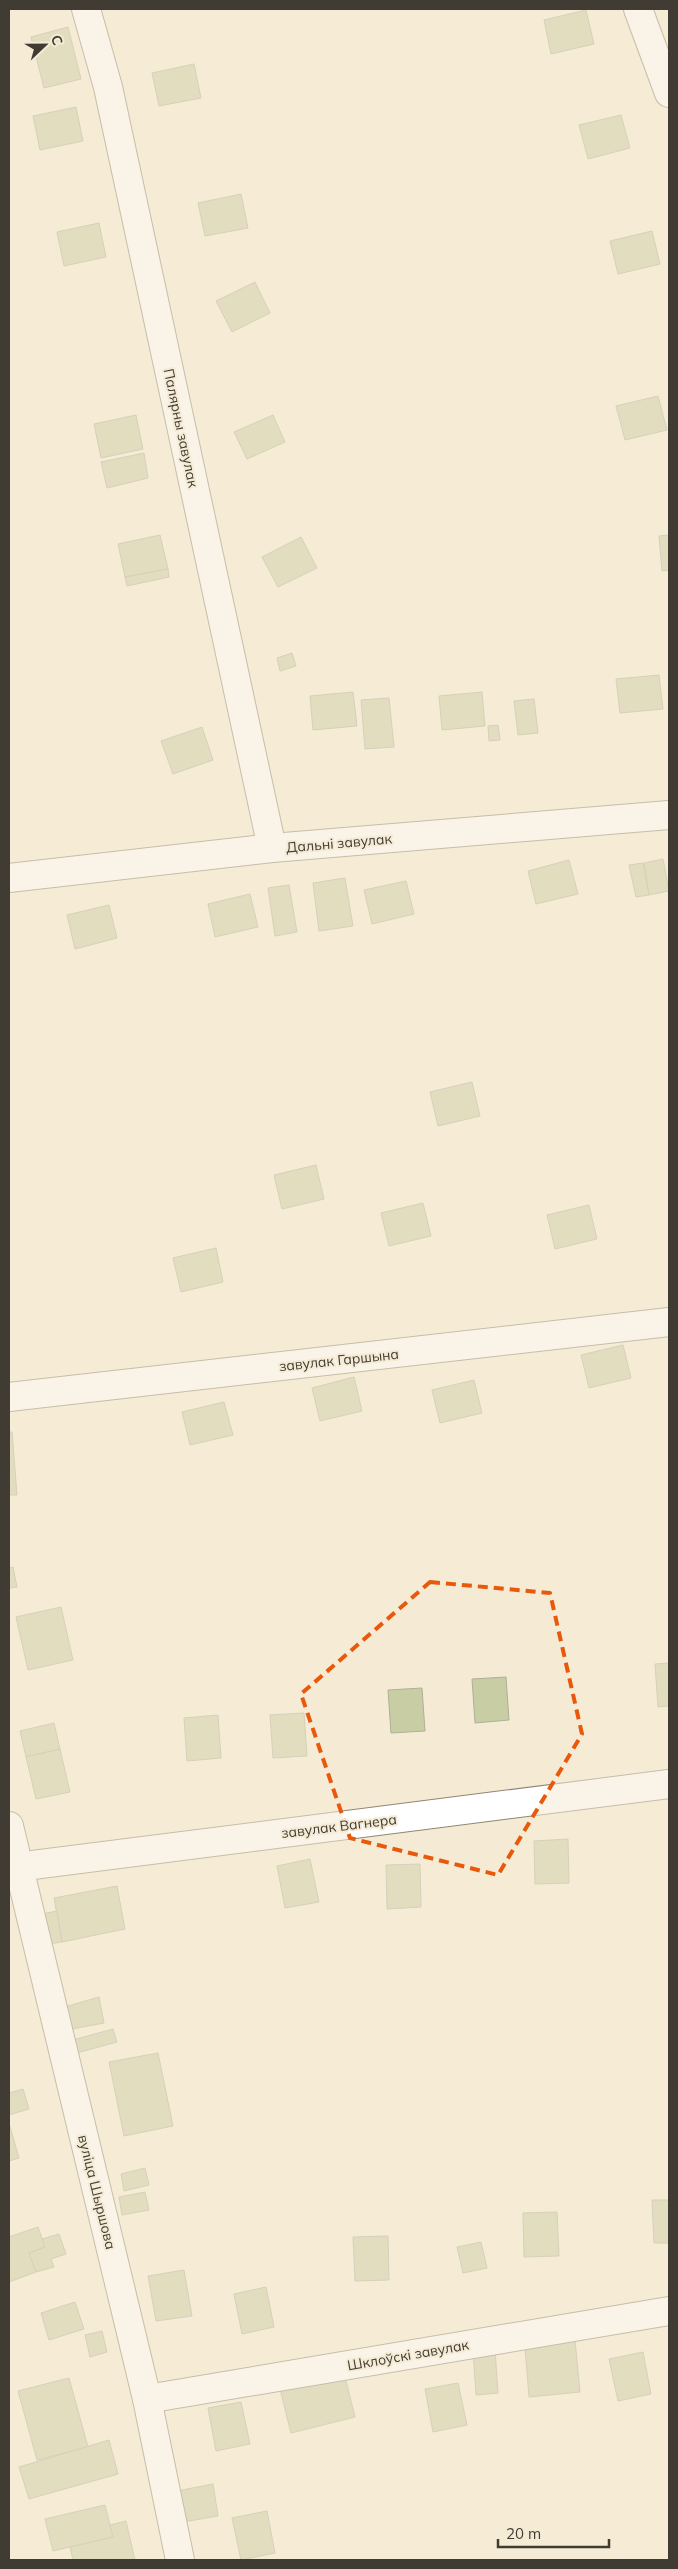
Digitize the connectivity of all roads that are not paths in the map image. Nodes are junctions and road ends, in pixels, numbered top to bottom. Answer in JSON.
{"nodes":[{"id":1,"x":86,"y":9,"type":"edge"},
{"id":2,"x":638,"y":9,"type":"edge"},
{"id":3,"x":669,"y":92,"type":"edge"},
{"id":4,"x":669,"y":815,"type":"edge"},
{"id":5,"x":272,"y":848,"type":"junction"},
{"id":6,"x":9,"y":878,"type":"edge"},
{"id":7,"x":669,"y":1322,"type":"edge"},
{"id":8,"x":9,"y":1397,"type":"edge"},
{"id":9,"x":669,"y":1784,"type":"edge"},
{"id":10,"x":9,"y":1826,"type":"edge"},
{"id":11,"x":14,"y":1867,"type":"edge"},
{"id":12,"x":669,"y":2311,"type":"edge"},
{"id":13,"x":147,"y":2399,"type":"junction"},
{"id":14,"x":180,"y":2560,"type":"edge"}],
"edges":[{"from":1,"to":5,"type":"street","name":"Палярны завулак"},
{"from":2,"to":3,"type":"street"},
{"from":4,"to":5,"type":"street","name":"Дальні завулак"},
{"from":5,"to":6,"type":"street","name":"Дальні завулак"},
{"from":7,"to":8,"type":"street","name":"завулак Гаршына"},
{"from":9,"to":11,"type":"street","name":"завулак Вагнера"},
{"from":10,"to":11,"type":"street","name":"вуліца Шыршова"},
{"from":11,"to":13,"type":"street","name":"вуліца Шыршова"},
{"from":12,"to":13,"type":"street","name":"Шклоўскі завулак"},
{"from":13,"to":14,"type":"street","name":"вуліца Шыршова"}]}
